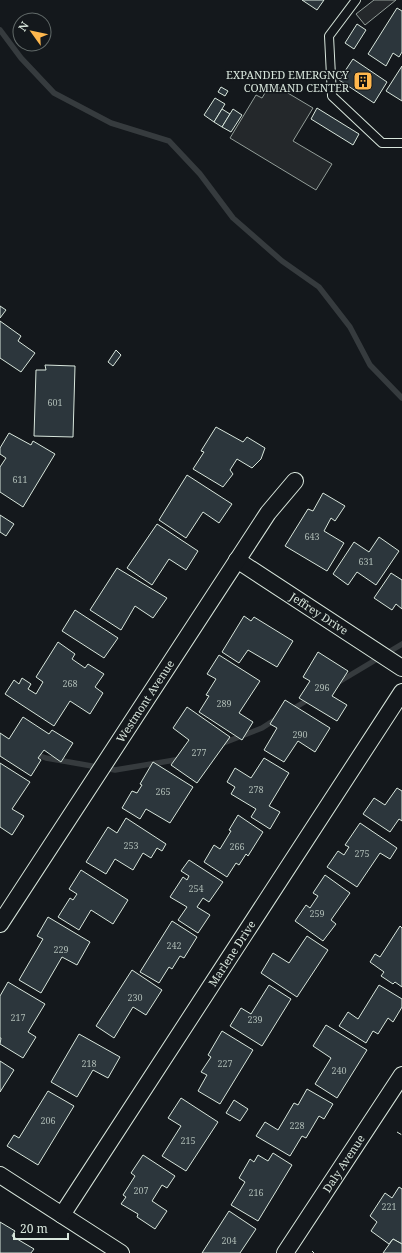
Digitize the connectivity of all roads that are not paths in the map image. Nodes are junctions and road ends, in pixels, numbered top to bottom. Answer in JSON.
{"nodes":[{"id":1,"x":356,"y":0,"type":"edge"},
{"id":2,"x":402,"y":143,"type":"edge"},
{"id":3,"x":295,"y":482,"type":"dead end"},
{"id":4,"x":237,"y":560,"type":"junction"},
{"id":5,"x":402,"y":668,"type":"edge"},
{"id":6,"x":402,"y":692,"type":"edge"},
{"id":7,"x":0,"y":924,"type":"edge"},
{"id":8,"x":402,"y":1075,"type":"edge"},
{"id":9,"x":0,"y":1175,"type":"edge"},
{"id":10,"x":62,"y":1215,"type":"junction"},
{"id":11,"x":121,"y":1253,"type":"edge"},
{"id":12,"x":285,"y":1253,"type":"edge"}],
"edges":[{"from":1,"to":2,"type":"lane"},
{"from":3,"to":4,"type":"street","name":"Westmont Avenue"},
{"from":4,"to":5,"type":"street","name":"Jeffrey Drive"},
{"from":4,"to":7,"type":"street","name":"Westmont Avenue"},
{"from":6,"to":10,"type":"street","name":"Marlene Drive"},
{"from":8,"to":12,"type":"street","name":"Daly Avenue"},
{"from":9,"to":10,"type":"street"},
{"from":10,"to":11,"type":"street"}]}
